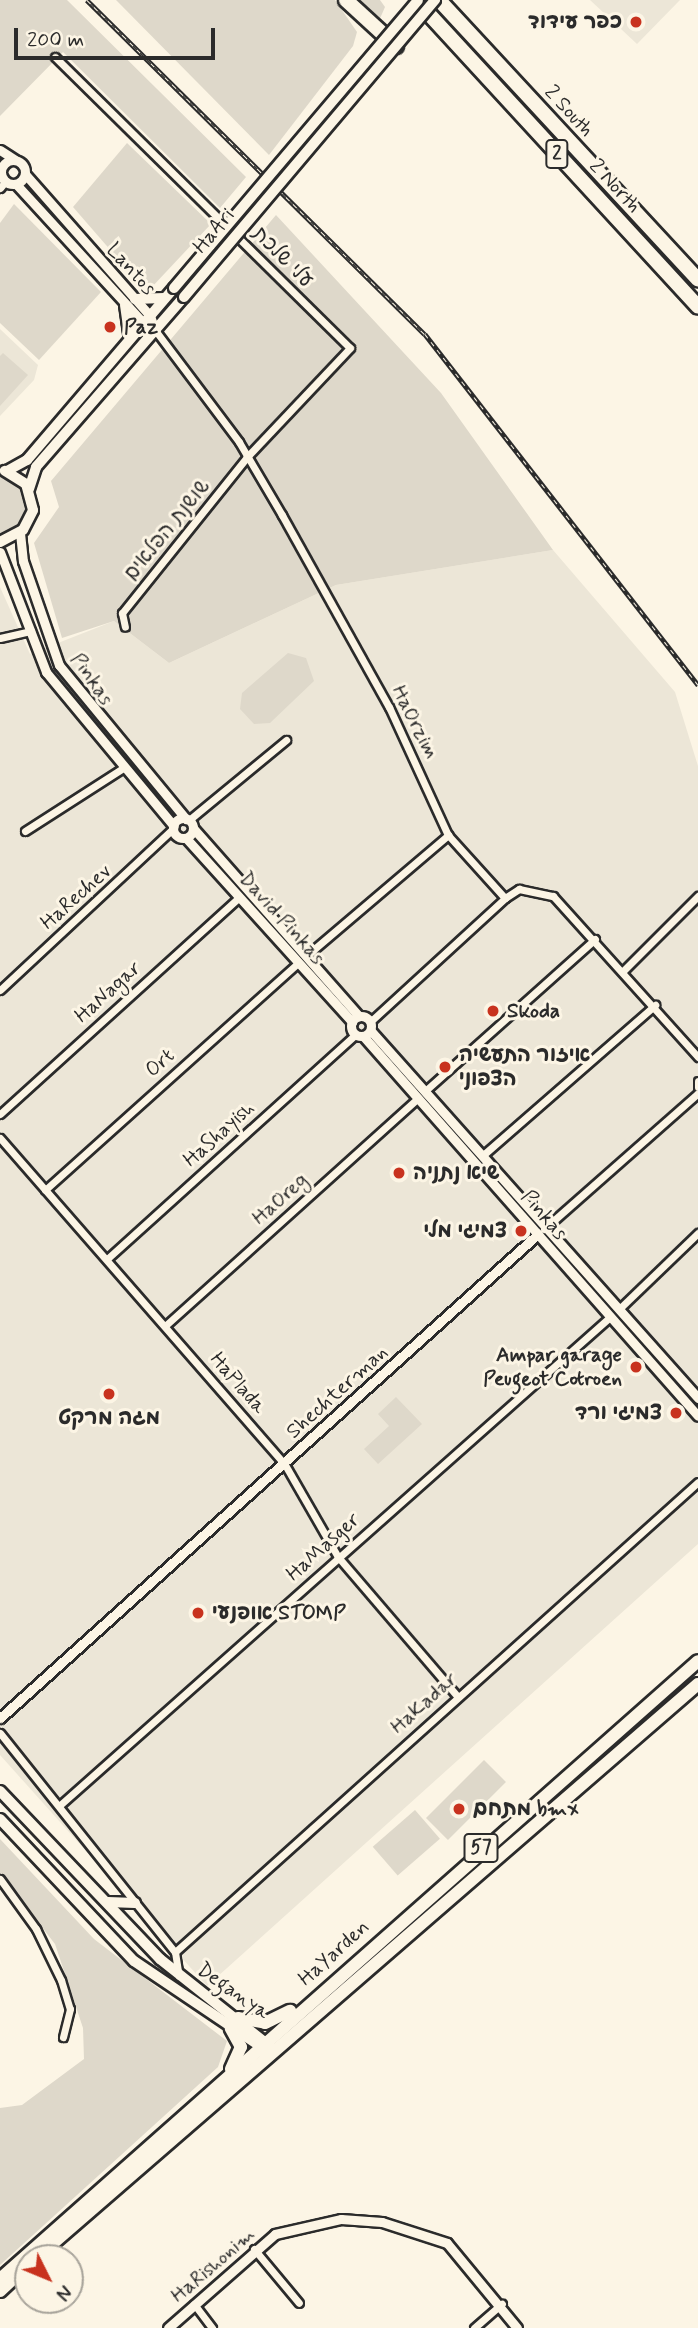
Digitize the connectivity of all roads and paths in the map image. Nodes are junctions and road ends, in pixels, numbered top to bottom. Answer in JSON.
{"nodes":[{"id":1,"x":346,"y":0,"type":"edge"},
{"id":2,"x":417,"y":0,"type":"edge"},
{"id":3,"x":437,"y":0,"type":"edge"},
{"id":4,"x":358,"y":15,"type":"junction"},
{"id":5,"x":390,"y":43,"type":"junction"},
{"id":6,"x":55,"y":57,"type":"dead end"},
{"id":7,"x":365,"y":63,"type":"junction"},
{"id":8,"x":0,"y":150,"type":"edge"},
{"id":9,"x":16,"y":160,"type":"junction"},
{"id":10,"x":25,"y":174,"type":"junction"},
{"id":11,"x":1,"y":179,"type":"edge"},
{"id":12,"x":16,"y":184,"type":"junction"},
{"id":13,"x":698,"y":280,"type":"edge"},
{"id":14,"x":171,"y":292,"type":"junction"},
{"id":15,"x":130,"y":302,"type":"junction"},
{"id":16,"x":698,"y":307,"type":"edge"},
{"id":17,"x":146,"y":321,"type":"junction"},
{"id":18,"x":155,"y":330,"type":"junction"},
{"id":19,"x":130,"y":340,"type":"junction"},
{"id":20,"x":247,"y":457,"type":"junction"},
{"id":21,"x":4,"y":471,"type":"edge"},
{"id":22,"x":29,"y":489,"type":"junction"},
{"id":23,"x":20,"y":533,"type":"junction"},
{"id":24,"x":0,"y":542,"type":"edge"},
{"id":25,"x":0,"y":552,"type":"edge"},
{"id":26,"x":125,"y":627,"type":"dead end"},
{"id":27,"x":30,"y":631,"type":"junction"},
{"id":28,"x":0,"y":638,"type":"edge"},
{"id":29,"x":286,"y":740,"type":"dead end"},
{"id":30,"x":123,"y":768,"type":"junction"},
{"id":31,"x":189,"y":822,"type":"junction"},
{"id":32,"x":174,"y":827,"type":"junction"},
{"id":33,"x":25,"y":831,"type":"dead end"},
{"id":34,"x":448,"y":835,"type":"junction"},
{"id":35,"x":186,"y":838,"type":"junction"},
{"id":36,"x":698,"y":896,"type":"edge"},
{"id":37,"x":239,"y":897,"type":"junction"},
{"id":38,"x":505,"y":898,"type":"junction"},
{"id":39,"x":595,"y":939,"type":"junction"},
{"id":40,"x":302,"y":959,"type":"junction"},
{"id":41,"x":625,"y":970,"type":"junction"},
{"id":42,"x":0,"y":990,"type":"edge"},
{"id":43,"x":655,"y":1005,"type":"junction"},
{"id":44,"x":355,"y":1019,"type":"junction"},
{"id":45,"x":365,"y":1031,"type":"junction"},
{"id":46,"x":698,"y":1057,"type":"edge"},
{"id":47,"x":698,"y":1081,"type":"edge"},
{"id":48,"x":698,"y":1087,"type":"edge"},
{"id":49,"x":698,"y":1093,"type":"edge"},
{"id":50,"x":421,"y":1095,"type":"junction"},
{"id":51,"x":0,"y":1114,"type":"edge"},
{"id":52,"x":0,"y":1138,"type":"edge"},
{"id":53,"x":482,"y":1156,"type":"junction"},
{"id":54,"x":45,"y":1190,"type":"junction"},
{"id":55,"x":546,"y":1227,"type":"junction"},
{"id":56,"x":698,"y":1233,"type":"edge"},
{"id":57,"x":538,"y":1234,"type":"junction"},
{"id":58,"x":107,"y":1259,"type":"junction"},
{"id":59,"x":619,"y":1309,"type":"junction"},
{"id":60,"x":610,"y":1317,"type":"junction"},
{"id":61,"x":166,"y":1325,"type":"junction"},
{"id":62,"x":698,"y":1398,"type":"edge"},
{"id":63,"x":698,"y":1416,"type":"edge"},
{"id":64,"x":284,"y":1463,"type":"junction"},
{"id":65,"x":698,"y":1482,"type":"edge"},
{"id":66,"x":338,"y":1556,"type":"junction"},
{"id":67,"x":698,"y":1661,"type":"edge"},
{"id":68,"x":698,"y":1684,"type":"edge"},
{"id":69,"x":458,"y":1697,"type":"junction"},
{"id":70,"x":0,"y":1718,"type":"edge"},
{"id":71,"x":0,"y":1733,"type":"edge"},
{"id":72,"x":0,"y":1791,"type":"edge"},
{"id":73,"x":60,"y":1805,"type":"junction"},
{"id":74,"x":0,"y":1819,"type":"edge"},
{"id":75,"x":0,"y":1829,"type":"edge"},
{"id":76,"x":14,"y":1835,"type":"junction"},
{"id":77,"x":0,"y":1879,"type":"edge"},
{"id":78,"x":97,"y":1895,"type":"junction"},
{"id":79,"x":135,"y":1903,"type":"junction"},
{"id":80,"x":175,"y":1952,"type":"junction"},
{"id":81,"x":178,"y":1976,"type":"junction"},
{"id":82,"x":327,"y":1984,"type":"junction"},
{"id":83,"x":235,"y":2023,"type":"junction"},
{"id":84,"x":63,"y":2038,"type":"dead end"},
{"id":85,"x":263,"y":2043,"type":"junction"},
{"id":86,"x":275,"y":2054,"type":"junction"},
{"id":87,"x":225,"y":2081,"type":"junction"},
{"id":88,"x":52,"y":2244,"type":"edge"},
{"id":89,"x":253,"y":2249,"type":"junction"},
{"id":90,"x":14,"y":2278,"type":"edge"},
{"id":91,"x":0,"y":2279,"type":"edge"},
{"id":92,"x":0,"y":2291,"type":"edge"},
{"id":93,"x":299,"y":2303,"type":"dead end"},
{"id":94,"x":194,"y":2304,"type":"junction"},
{"id":95,"x":502,"y":2304,"type":"junction"},
{"id":96,"x":168,"y":2328,"type":"edge"},
{"id":97,"x":212,"y":2328,"type":"edge"},
{"id":98,"x":474,"y":2328,"type":"edge"},
{"id":99,"x":517,"y":2328,"type":"edge"}],
"edges":[{"from":1,"to":4,"type":"highway"},
{"from":2,"to":5,"type":"main road","name":"HaAri","bridge":true},
{"from":2,"to":16,"type":"highway","name":"2 North","number":"2"},
{"from":3,"to":5,"type":"main road","name":"HaAri","bridge":true},
{"from":3,"to":13,"type":"highway","name":"2 South","number":"2"},
{"from":4,"to":5,"type":"highway"},
{"from":4,"to":7,"type":"highway"},
{"from":5,"to":7,"type":"main road","name":"HaAri","bridge":true},
{"from":5,"to":18,"type":"main road","name":"HaAri","bridge":true},
{"from":6,"to":20,"type":"street","name":"עלי שלכת"},
{"from":7,"to":14,"type":"main road","name":"HaAri","bridge":true},
{"from":8,"to":9,"type":"street"},
{"from":9,"to":10,"type":"street","name":"Lantos"},
{"from":9,"to":11,"type":"street"},
{"from":10,"to":12,"type":"street"},
{"from":10,"to":15,"type":"street","name":"Lantos"},
{"from":11,"to":12,"type":"street"},
{"from":12,"to":15,"type":"street","name":"Lantos"},
{"from":14,"to":15,"type":"main road"},
{"from":14,"to":17,"type":"main road","name":"HaAri"},
{"from":15,"to":17,"type":"street","name":"Lantos"},
{"from":15,"to":19,"type":"main road"},
{"from":17,"to":18,"type":"street","name":"Lantos"},
{"from":17,"to":19,"type":"main road","name":"HaAri"},
{"from":18,"to":20,"type":"street","name":"HaOrzim"},
{"from":18,"to":22,"type":"main road","name":"HaAri"},
{"from":19,"to":21,"type":"main road","name":"HaAri"},
{"from":20,"to":26,"type":"street","name":"שושנת הפלאים"},
{"from":20,"to":34,"type":"street","name":"HaOrzim"},
{"from":21,"to":22,"type":"main road"},
{"from":22,"to":23,"type":"main road"},
{"from":23,"to":24,"type":"main road"},
{"from":23,"to":31,"type":"street","name":"Pinkas"},
{"from":25,"to":27,"type":"street"},
{"from":27,"to":28,"type":"street"},
{"from":27,"to":30,"type":"street"},
{"from":29,"to":31,"type":"street"},
{"from":30,"to":32,"type":"street"},
{"from":30,"to":33,"type":"street"},
{"from":31,"to":32,"type":"street"},
{"from":31,"to":35,"type":"street"},
{"from":31,"to":40,"type":"street","name":"Pinkas"},
{"from":32,"to":35,"type":"street","name":"David Pinkas"},
{"from":32,"to":42,"type":"street","name":"HaRechev"},
{"from":34,"to":38,"type":"street","name":"HaOrzim"},
{"from":34,"to":40,"type":"street","name":"Ort"},
{"from":35,"to":37,"type":"street","name":"David Pinkas"},
{"from":36,"to":41,"type":"street"},
{"from":37,"to":40,"type":"street","name":"David Pinkas"},
{"from":37,"to":51,"type":"street","name":"HaNagar"},
{"from":38,"to":39,"type":"street"},
{"from":38,"to":45,"type":"street","name":"HaShayish"},
{"from":39,"to":41,"type":"street"},
{"from":39,"to":50,"type":"street","name":"HaOreg"},
{"from":40,"to":44,"type":"street","name":"Pinkas"},
{"from":40,"to":54,"type":"street","name":"Ort"},
{"from":41,"to":43,"type":"street"},
{"from":43,"to":46,"type":"street"},
{"from":43,"to":53,"type":"street"},
{"from":44,"to":45,"type":"street"},
{"from":44,"to":45,"type":"street"},
{"from":45,"to":50,"type":"street","name":"Pinkas"},
{"from":45,"to":58,"type":"street","name":"HaShayish"},
{"from":47,"to":48,"type":"street"},
{"from":49,"to":55,"type":"street","name":"Shechterman"},
{"from":50,"to":53,"type":"street","name":"Pinkas"},
{"from":50,"to":57,"type":"street","name":"Pinkas"},
{"from":50,"to":61,"type":"street","name":"HaOreg"},
{"from":52,"to":54,"type":"street","name":"HaPlada"},
{"from":53,"to":55,"type":"street","name":"Pinkas"},
{"from":54,"to":58,"type":"street","name":"HaPlada"},
{"from":55,"to":57,"type":"street","name":"Shechterman"},
{"from":55,"to":59,"type":"street","name":"Pinkas"},
{"from":56,"to":59,"type":"street"},
{"from":57,"to":60,"type":"street","name":"Pinkas"},
{"from":57,"to":64,"type":"street","name":"Shechterman"},
{"from":58,"to":61,"type":"street","name":"HaPlada"},
{"from":59,"to":62,"type":"street","name":"Pinkas"},
{"from":60,"to":63,"type":"street","name":"Pinkas"},
{"from":60,"to":66,"type":"street","name":"HaMasger"},
{"from":61,"to":64,"type":"street","name":"HaPlada"},
{"from":64,"to":66,"type":"street","name":"HaPlada"},
{"from":64,"to":70,"type":"street","name":"Shechterman"},
{"from":65,"to":69,"type":"street","name":"HaKadar"},
{"from":66,"to":69,"type":"street","name":"HaPlada"},
{"from":66,"to":73,"type":"street","name":"HaMasger"},
{"from":67,"to":82,"type":"highway","name":"HaYarden","number":"57"},
{"from":68,"to":86,"type":"highway","name":"HaYarden","number":"57"},
{"from":69,"to":80,"type":"street","name":"HaKadar"},
{"from":71,"to":73,"type":"street"},
{"from":72,"to":78,"type":"main road","name":"Deganya"},
{"from":73,"to":79,"type":"street"},
{"from":74,"to":76,"type":"main road","name":"Deganya"},
{"from":75,"to":76,"type":"street"},
{"from":76,"to":83,"type":"main road","name":"Deganya"},
{"from":77,"to":84,"type":"street"},
{"from":78,"to":79,"type":"main road"},
{"from":78,"to":81,"type":"main road","name":"Deganya"},
{"from":79,"to":80,"type":"street"},
{"from":80,"to":81,"type":"street"},
{"from":81,"to":83,"type":"main road","name":"Deganya"},
{"from":82,"to":83,"type":"highway"},
{"from":82,"to":85,"type":"highway","name":"HaYarden","number":"57"},
{"from":83,"to":85,"type":"main road","name":"Deganya"},
{"from":83,"to":87,"type":"highway"},
{"from":85,"to":86,"type":"main road","name":"Deganya"},
{"from":85,"to":87,"type":"highway","name":"HaYarden","number":"57"},
{"from":86,"to":88,"type":"highway","name":"HaYarden","number":"57"},
{"from":87,"to":91,"type":"highway","name":"HaYarden","number":"57"},
{"from":89,"to":93,"type":"street"},
{"from":89,"to":94,"type":"street","name":"HaRishonim"},
{"from":89,"to":95,"type":"street","name":"HaRishonim"},
{"from":90,"to":92,"type":"highway"},
{"from":94,"to":96,"type":"street","name":"HaRishonim"},
{"from":94,"to":97,"type":"street"},
{"from":95,"to":98,"type":"street"},
{"from":95,"to":99,"type":"street","name":"HaRishonim"}]}
